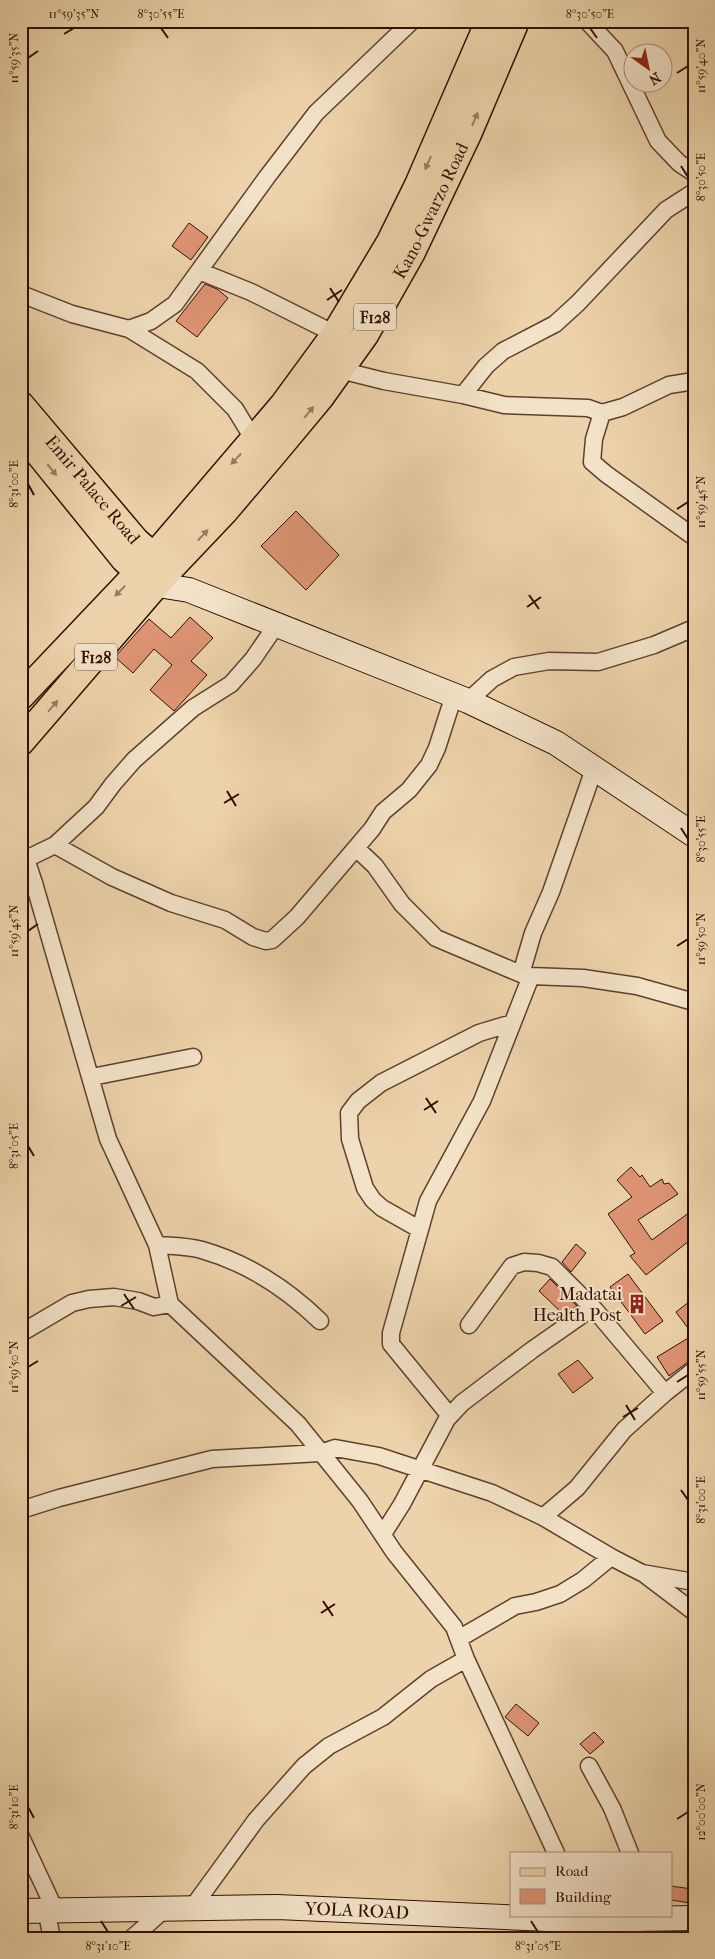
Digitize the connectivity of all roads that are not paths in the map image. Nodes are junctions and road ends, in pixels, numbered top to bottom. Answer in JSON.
{"nodes":[{"id":1,"x":412,"y":21,"type":"edge"},
{"id":2,"x":489,"y":21,"type":"edge"},
{"id":3,"x":516,"y":21,"type":"edge"},
{"id":4,"x":587,"y":21,"type":"edge"},
{"id":5,"x":694,"y":173,"type":"edge"},
{"id":6,"x":694,"y":192,"type":"edge"},
{"id":7,"x":199,"y":271,"type":"junction"},
{"id":8,"x":21,"y":294,"type":"edge"},
{"id":9,"x":129,"y":329,"type":"junction"},
{"id":10,"x":335,"y":334,"type":"junction"},
{"id":11,"x":340,"y":370,"type":"junction"},
{"id":12,"x":694,"y":381,"type":"edge"},
{"id":13,"x":463,"y":395,"type":"junction"},
{"id":14,"x":21,"y":405,"type":"edge"},
{"id":15,"x":602,"y":414,"type":"junction"},
{"id":16,"x":21,"y":432,"type":"edge"},
{"id":17,"x":254,"y":440,"type":"junction"},
{"id":18,"x":694,"y":537,"type":"edge"},
{"id":19,"x":155,"y":571,"type":"junction"},
{"id":20,"x":276,"y":624,"type":"junction"},
{"id":21,"x":694,"y":628,"type":"edge"},
{"id":22,"x":21,"y":696,"type":"edge"},
{"id":23,"x":461,"y":698,"type":"junction"},
{"id":24,"x":21,"y":742,"type":"edge"},
{"id":25,"x":594,"y":769,"type":"junction"},
{"id":26,"x":694,"y":835,"type":"edge"},
{"id":27,"x":55,"y":845,"type":"junction"},
{"id":28,"x":356,"y":848,"type":"junction"},
{"id":29,"x":24,"y":856,"type":"edge"},
{"id":30,"x":526,"y":975,"type":"junction"},
{"id":31,"x":694,"y":1002,"type":"edge"},
{"id":32,"x":512,"y":1023,"type":"junction"},
{"id":33,"x":193,"y":1057,"type":"dead end"},
{"id":34,"x":92,"y":1077,"type":"junction"},
{"id":35,"x":419,"y":1229,"type":"junction"},
{"id":36,"x":156,"y":1244,"type":"junction"},
{"id":37,"x":170,"y":1304,"type":"junction"},
{"id":38,"x":592,"y":1308,"type":"junction"},
{"id":39,"x":320,"y":1321,"type":"dead end"},
{"id":40,"x":469,"y":1325,"type":"dead end"},
{"id":41,"x":21,"y":1333,"type":"edge"},
{"id":42,"x":694,"y":1370,"type":"edge"},
{"id":43,"x":665,"y":1393,"type":"junction"},
{"id":44,"x":450,"y":1416,"type":"junction"},
{"id":45,"x":320,"y":1453,"type":"junction"},
{"id":46,"x":422,"y":1469,"type":"junction"},
{"id":47,"x":21,"y":1510,"type":"edge"},
{"id":48,"x":544,"y":1517,"type":"junction"},
{"id":49,"x":383,"y":1534,"type":"junction"},
{"id":50,"x":611,"y":1557,"type":"junction"},
{"id":51,"x":642,"y":1573,"type":"junction"},
{"id":52,"x":694,"y":1582,"type":"edge"},
{"id":53,"x":694,"y":1612,"type":"edge"},
{"id":54,"x":460,"y":1638,"type":"junction"},
{"id":55,"x":466,"y":1659,"type":"junction"},
{"id":56,"x":589,"y":1766,"type":"dead end"},
{"id":57,"x":21,"y":1837,"type":"edge"},
{"id":58,"x":556,"y":1852,"type":"edge"},
{"id":59,"x":630,"y":1852,"type":"edge"},
{"id":60,"x":166,"y":1908,"type":"junction"},
{"id":61,"x":192,"y":1908,"type":"junction"},
{"id":62,"x":51,"y":1910,"type":"junction"},
{"id":63,"x":21,"y":1911,"type":"edge"},
{"id":64,"x":623,"y":1917,"type":"edge"},
{"id":65,"x":694,"y":1918,"type":"edge"},
{"id":66,"x":568,"y":1924,"type":"edge"},
{"id":67,"x":52,"y":1938,"type":"edge"},
{"id":68,"x":132,"y":1938,"type":"edge"},
{"id":69,"x":637,"y":1938,"type":"edge"}],
"edges":[{"from":1,"to":7,"type":"street"},
{"from":2,"to":10,"type":"main road","name":"Kano-Gwarzo Road","number":"F128","one_way":true},
{"from":11,"to":3,"type":"main road","name":"Kano-Gwarzo Road","number":"F128","one_way":true},
{"from":4,"to":5,"type":"street"},
{"from":6,"to":13,"type":"street"},
{"from":7,"to":9,"type":"street"},
{"from":7,"to":10,"type":"street"},
{"from":8,"to":9,"type":"street"},
{"from":9,"to":17,"type":"street"},
{"from":10,"to":17,"type":"main road","name":"Kano-Gwarzo Road","number":"F128"},
{"from":11,"to":13,"type":"street"},
{"from":19,"to":11,"type":"main road","name":"Kano-Gwarzo Road","number":"F128","one_way":true},
{"from":12,"to":15,"type":"street"},
{"from":13,"to":15,"type":"street"},
{"from":14,"to":19,"type":"main road","name":"Emir Palace Road"},
{"from":15,"to":18,"type":"street"},
{"from":16,"to":19,"type":"main road","name":"Emir Palace Road","one_way":true},
{"from":17,"to":19,"type":"main road","name":"Kano-Gwarzo Road","number":"F128","one_way":true},
{"from":19,"to":20,"type":"street"},
{"from":19,"to":22,"type":"main road","number":"F128","one_way":true},
{"from":24,"to":19,"type":"main road","number":"F128","one_way":true},
{"from":20,"to":23,"type":"street"},
{"from":20,"to":27,"type":"street"},
{"from":21,"to":23,"type":"street"},
{"from":23,"to":25,"type":"street"},
{"from":23,"to":28,"type":"street"},
{"from":25,"to":26,"type":"street"},
{"from":25,"to":30,"type":"street"},
{"from":27,"to":28,"type":"street"},
{"from":27,"to":29,"type":"street"},
{"from":28,"to":30,"type":"street"},
{"from":29,"to":34,"type":"street"},
{"from":30,"to":31,"type":"street"},
{"from":30,"to":32,"type":"street"},
{"from":32,"to":35,"type":"street"},
{"from":32,"to":35,"type":"street"},
{"from":33,"to":34,"type":"street"},
{"from":34,"to":36,"type":"street"},
{"from":35,"to":44,"type":"street"},
{"from":36,"to":37,"type":"street"},
{"from":36,"to":39,"type":"street"},
{"from":37,"to":41,"type":"street"},
{"from":37,"to":45,"type":"street"},
{"from":38,"to":40,"type":"street"},
{"from":38,"to":43,"type":"street"},
{"from":38,"to":44,"type":"street"},
{"from":42,"to":43,"type":"street"},
{"from":43,"to":48,"type":"street"},
{"from":44,"to":46,"type":"street"},
{"from":45,"to":46,"type":"street"},
{"from":45,"to":47,"type":"street"},
{"from":45,"to":49,"type":"street"},
{"from":46,"to":48,"type":"street"},
{"from":46,"to":49,"type":"street"},
{"from":48,"to":50,"type":"street"},
{"from":49,"to":54,"type":"street"},
{"from":50,"to":51,"type":"street"},
{"from":50,"to":54,"type":"street"},
{"from":51,"to":52,"type":"street"},
{"from":51,"to":53,"type":"street"},
{"from":54,"to":55,"type":"street"},
{"from":55,"to":58,"type":"street"},
{"from":55,"to":61,"type":"street"},
{"from":56,"to":59,"type":"street"},
{"from":57,"to":62,"type":"street"},
{"from":60,"to":61,"type":"street","name":"YOLA ROAD"},
{"from":60,"to":62,"type":"street","name":"YOLA ROAD"},
{"from":60,"to":68,"type":"street"},
{"from":61,"to":66,"type":"street","name":"YOLA ROAD"},
{"from":62,"to":63,"type":"street","name":"YOLA ROAD"},
{"from":62,"to":67,"type":"street"},
{"from":64,"to":65,"type":"street","name":"YOLA ROAD"},
{"from":64,"to":66,"type":"street","name":"YOLA ROAD"},
{"from":64,"to":69,"type":"street"}]}
